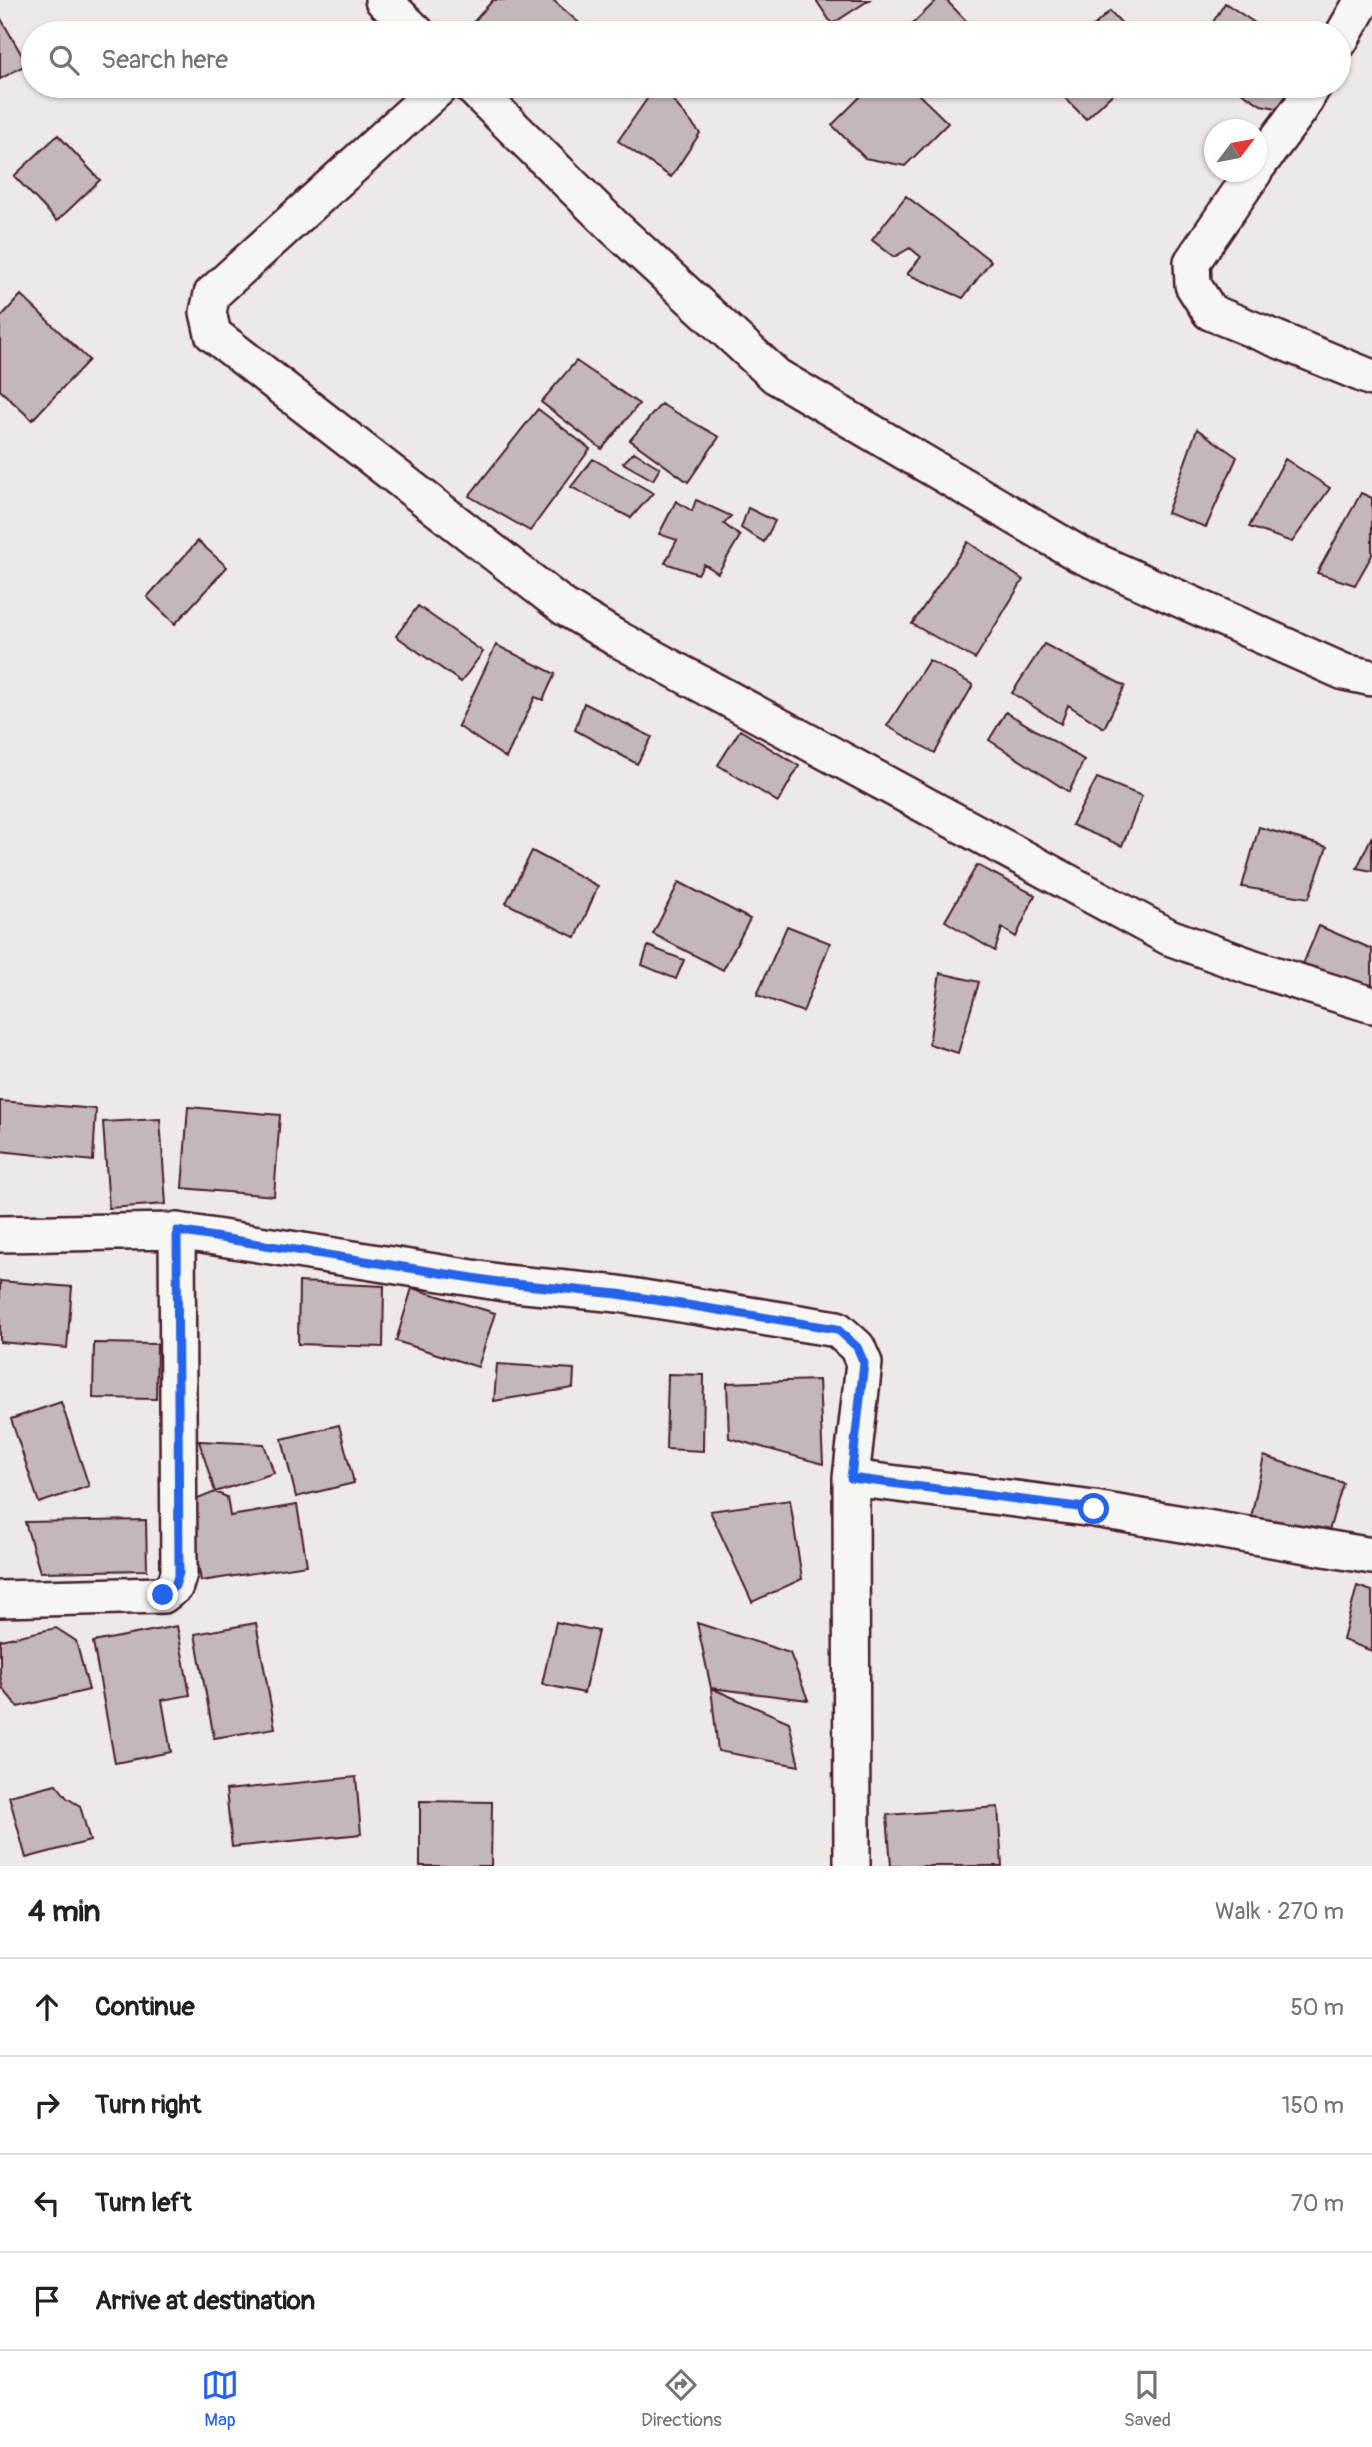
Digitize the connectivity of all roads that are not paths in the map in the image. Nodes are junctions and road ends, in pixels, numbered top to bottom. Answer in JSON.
{"nodes":[{"id":1,"x":383,"y":0,"type":"edge"},
{"id":2,"x":1363,"y":0,"type":"edge"},
{"id":3,"x":405,"y":21,"type":"edge"},
{"id":4,"x":1351,"y":21,"type":"edge"},
{"id":5,"x":428,"y":98,"type":"edge"},
{"id":6,"x":483,"y":98,"type":"edge"},
{"id":7,"x":1306,"y":98,"type":"edge"},
{"id":8,"x":1267,"y":153,"type":"edge"},
{"id":9,"x":1247,"y":182,"type":"edge"},
{"id":10,"x":1372,"y":378,"type":"edge"},
{"id":11,"x":1372,"y":678,"type":"edge"},
{"id":12,"x":1372,"y":1005,"type":"edge"},
{"id":13,"x":177,"y":1231,"type":"junction"},
{"id":14,"x":0,"y":1234,"type":"edge"},
{"id":15,"x":851,"y":1478,"type":"junction"},
{"id":16,"x":1372,"y":1556,"type":"edge"},
{"id":17,"x":0,"y":1599,"type":"edge"},
{"id":18,"x":852,"y":1866,"type":"edge"}],
"edges":[{"from":1,"to":3,"type":"street"},
{"from":2,"to":4,"type":"street"},
{"from":5,"to":12,"type":"street"},
{"from":6,"to":11,"type":"street"},
{"from":7,"to":8,"type":"street"},
{"from":9,"to":10,"type":"street"},
{"from":13,"to":14,"type":"street"},
{"from":13,"to":15,"type":"street"},
{"from":13,"to":17,"type":"street"},
{"from":15,"to":16,"type":"street"},
{"from":15,"to":18,"type":"street"}]}
